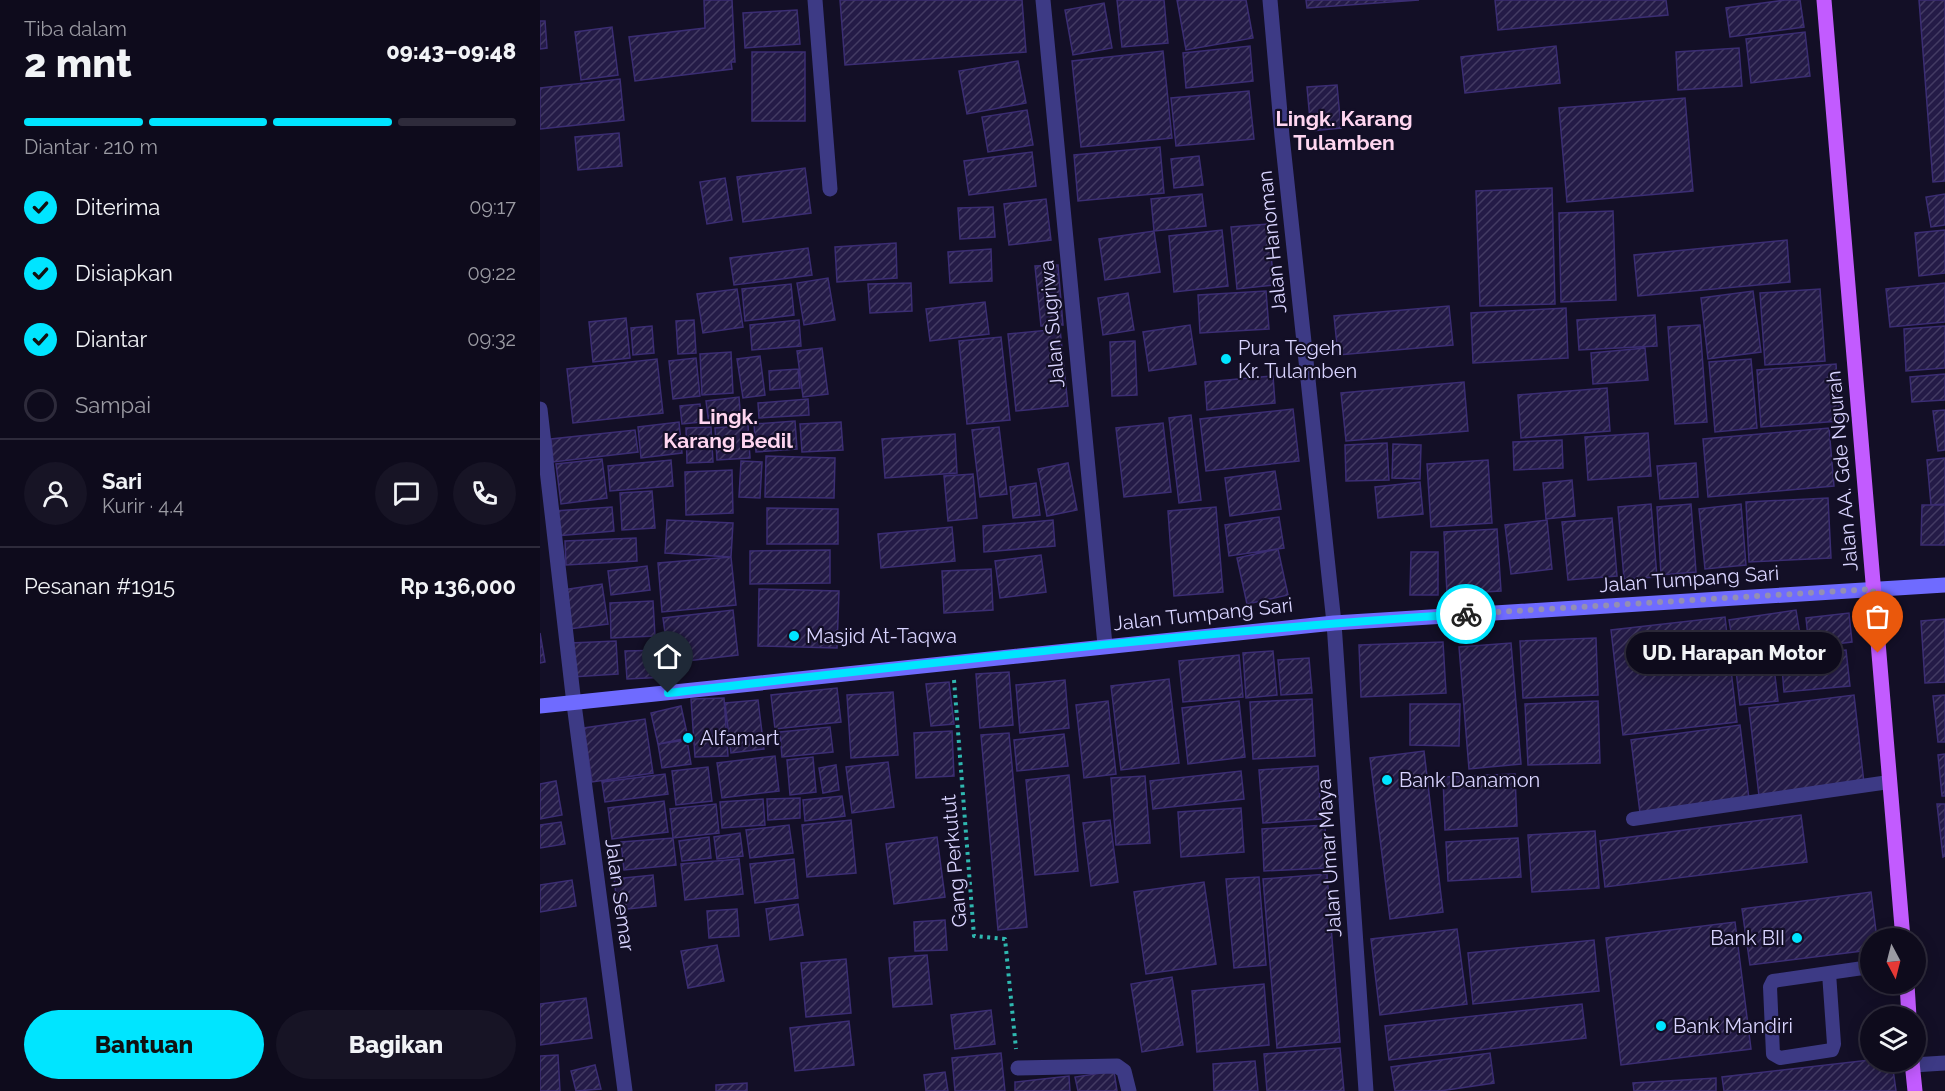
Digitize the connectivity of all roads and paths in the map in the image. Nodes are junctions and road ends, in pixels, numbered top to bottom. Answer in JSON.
{"nodes":[{"id":1,"x":815,"y":0,"type":"edge"},
{"id":2,"x":1042,"y":0,"type":"edge"},
{"id":3,"x":1270,"y":0,"type":"edge"},
{"id":4,"x":1824,"y":0,"type":"edge"},
{"id":5,"x":830,"y":189,"type":"dead end"},
{"id":6,"x":540,"y":410,"type":"edge"},
{"id":7,"x":1945,"y":585,"type":"edge"},
{"id":8,"x":1873,"y":589,"type":"junction"},
{"id":9,"x":1334,"y":623,"type":"junction"},
{"id":10,"x":1105,"y":645,"type":"junction"},
{"id":11,"x":953,"y":661,"type":"junction"},
{"id":12,"x":574,"y":704,"type":"junction"},
{"id":13,"x":540,"y":706,"type":"edge"},
{"id":14,"x":1889,"y":782,"type":"junction"},
{"id":15,"x":1633,"y":819,"type":"dead end"},
{"id":16,"x":1902,"y":928,"type":"edge"},
{"id":17,"x":1860,"y":968,"type":"edge"},
{"id":18,"x":1829,"y":973,"type":"junction"},
{"id":19,"x":1945,"y":1063,"type":"edge"},
{"id":20,"x":1926,"y":1064,"type":"edge"},
{"id":21,"x":1018,"y":1068,"type":"joint"},
{"id":22,"x":1913,"y":1072,"type":"edge"},
{"id":23,"x":625,"y":1091,"type":"edge"},
{"id":24,"x":1129,"y":1091,"type":"edge"},
{"id":25,"x":1366,"y":1091,"type":"edge"},
{"id":26,"x":1915,"y":1091,"type":"edge"}],
"edges":[{"from":1,"to":5,"type":"street"},
{"from":2,"to":10,"type":"street","name":"Jalan Sugriwa"},
{"from":3,"to":9,"type":"street","name":"Jalan Hanoman"},
{"from":4,"to":8,"type":"main road","name":"Jalan AA. Gde Ngurah"},
{"from":6,"to":12,"type":"street","name":"Jalan Semar"},
{"from":7,"to":8,"type":"main road","name":"Jalan Tumpang Sari"},
{"from":8,"to":9,"type":"main road","name":"Jalan Tumpang Sari"},
{"from":8,"to":14,"type":"main road","name":"Jalan AA. Gde Ngurah"},
{"from":9,"to":10,"type":"main road","name":"Jalan Tumpang Sari"},
{"from":9,"to":25,"type":"street","name":"Jalan Umar Maya"},
{"from":10,"to":11,"type":"main road","name":"Jalan Tumpang Sari"},
{"from":11,"to":12,"type":"main road","name":"Jalan Tumpang Sari"},
{"from":11,"to":21,"type":"path","name":"Gang Perkutut"},
{"from":12,"to":13,"type":"main road","name":"Jalan Tumpang Sari"},
{"from":12,"to":23,"type":"street","name":"Jalan Semar"},
{"from":14,"to":15,"type":"lane"},
{"from":14,"to":16,"type":"main road","name":"Jalan AA. Gde Ngurah"},
{"from":17,"to":18,"type":"lane"},
{"from":18,"to":18,"type":"lane"},
{"from":19,"to":20,"type":"street"},
{"from":21,"to":24,"type":"street"},
{"from":22,"to":26,"type":"main road"}]}
